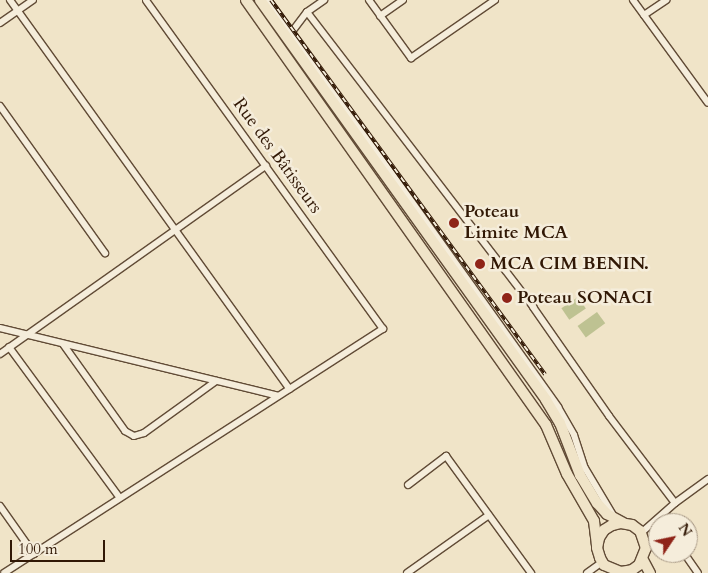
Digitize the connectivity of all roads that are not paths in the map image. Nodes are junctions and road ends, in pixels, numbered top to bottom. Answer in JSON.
{"nodes":[{"id":1,"x":10,"y":0,"type":"edge"},
{"id":2,"x":33,"y":0,"type":"edge"},
{"id":3,"x":146,"y":0,"type":"edge"},
{"id":4,"x":246,"y":0,"type":"edge"},
{"id":5,"x":260,"y":0,"type":"edge"},
{"id":6,"x":268,"y":0,"type":"edge"},
{"id":7,"x":324,"y":0,"type":"edge"},
{"id":8,"x":369,"y":0,"type":"edge"},
{"id":9,"x":403,"y":0,"type":"edge"},
{"id":10,"x":495,"y":0,"type":"edge"},
{"id":11,"x":633,"y":0,"type":"edge"},
{"id":12,"x":666,"y":0,"type":"edge"},
{"id":13,"x":18,"y":10,"type":"junction"},
{"id":14,"x":306,"y":12,"type":"junction"},
{"id":15,"x":644,"y":15,"type":"junction"},
{"id":16,"x":380,"y":16,"type":"junction"},
{"id":17,"x":0,"y":24,"type":"edge"},
{"id":18,"x":291,"y":33,"type":"junction"},
{"id":19,"x":707,"y":99,"type":"edge"},
{"id":20,"x":0,"y":106,"type":"edge"},
{"id":21,"x":266,"y":166,"type":"junction"},
{"id":22,"x":174,"y":230,"type":"junction"},
{"id":23,"x":106,"y":253,"type":"dead end"},
{"id":24,"x":0,"y":328,"type":"edge"},
{"id":25,"x":28,"y":334,"type":"junction"},
{"id":26,"x":63,"y":344,"type":"junction"},
{"id":27,"x":10,"y":347,"type":"junction"},
{"id":28,"x":0,"y":354,"type":"edge"},
{"id":29,"x":216,"y":381,"type":"junction"},
{"id":30,"x":290,"y":389,"type":"junction"},
{"id":31,"x":278,"y":396,"type":"junction"},
{"id":32,"x":708,"y":479,"type":"edge"},
{"id":33,"x":408,"y":485,"type":"dead end"},
{"id":34,"x":120,"y":498,"type":"junction"},
{"id":35,"x":675,"y":503,"type":"junction"},
{"id":36,"x":0,"y":506,"type":"edge"},
{"id":37,"x":667,"y":513,"type":"edge"},
{"id":38,"x":489,"y":516,"type":"junction"},
{"id":39,"x":619,"y":521,"type":"junction"},
{"id":40,"x":648,"y":528,"type":"edge"},
{"id":41,"x":641,"y":533,"type":"junction"},
{"id":42,"x":597,"y":546,"type":"junction"},
{"id":43,"x":34,"y":554,"type":"junction"},
{"id":44,"x":643,"y":560,"type":"junction"},
{"id":45,"x":602,"y":562,"type":"junction"},
{"id":46,"x":622,"y":572,"type":"edge"},
{"id":47,"x":4,"y":573,"type":"edge"},
{"id":48,"x":407,"y":573,"type":"edge"},
{"id":49,"x":531,"y":573,"type":"edge"},
{"id":50,"x":587,"y":573,"type":"edge"},
{"id":51,"x":650,"y":573,"type":"edge"}],
"edges":[{"from":1,"to":13,"type":"street"},
{"from":2,"to":13,"type":"street"},
{"from":3,"to":21,"type":"street","name":"Rue des Bâtisseurs"},
{"from":4,"to":42,"type":"highway"},
{"from":5,"to":39,"type":"highway"},
{"from":6,"to":18,"type":"street"},
{"from":7,"to":14,"type":"street"},
{"from":8,"to":16,"type":"street"},
{"from":9,"to":16,"type":"street"},
{"from":10,"to":16,"type":"street"},
{"from":11,"to":15,"type":"street"},
{"from":12,"to":15,"type":"street"},
{"from":13,"to":17,"type":"street"},
{"from":13,"to":22,"type":"street"},
{"from":14,"to":18,"type":"street"},
{"from":14,"to":35,"type":"street"},
{"from":15,"to":19,"type":"street"},
{"from":18,"to":39,"type":"street"},
{"from":20,"to":23,"type":"street"},
{"from":21,"to":22,"type":"street"},
{"from":21,"to":30,"type":"street","name":"Rue des Bâtisseurs"},
{"from":22,"to":25,"type":"street"},
{"from":22,"to":30,"type":"street"},
{"from":24,"to":25,"type":"street"},
{"from":25,"to":26,"type":"street"},
{"from":25,"to":27,"type":"street"},
{"from":26,"to":29,"type":"street"},
{"from":26,"to":29,"type":"street"},
{"from":27,"to":28,"type":"street"},
{"from":27,"to":34,"type":"street"},
{"from":29,"to":31,"type":"street"},
{"from":30,"to":31,"type":"street"},
{"from":31,"to":34,"type":"street"},
{"from":32,"to":35,"type":"street"},
{"from":33,"to":38,"type":"street"},
{"from":34,"to":43,"type":"street"},
{"from":35,"to":37,"type":"street"},
{"from":36,"to":43,"type":"street"},
{"from":38,"to":48,"type":"street"},
{"from":38,"to":49,"type":"street"},
{"from":39,"to":41,"type":"highway"},
{"from":39,"to":42,"type":"highway"},
{"from":40,"to":41,"type":"street"},
{"from":41,"to":44,"type":"highway"},
{"from":42,"to":45,"type":"highway"},
{"from":43,"to":47,"type":"street"},
{"from":44,"to":46,"type":"highway"},
{"from":44,"to":51,"type":"highway"},
{"from":45,"to":46,"type":"highway"},
{"from":45,"to":50,"type":"street"}]}
